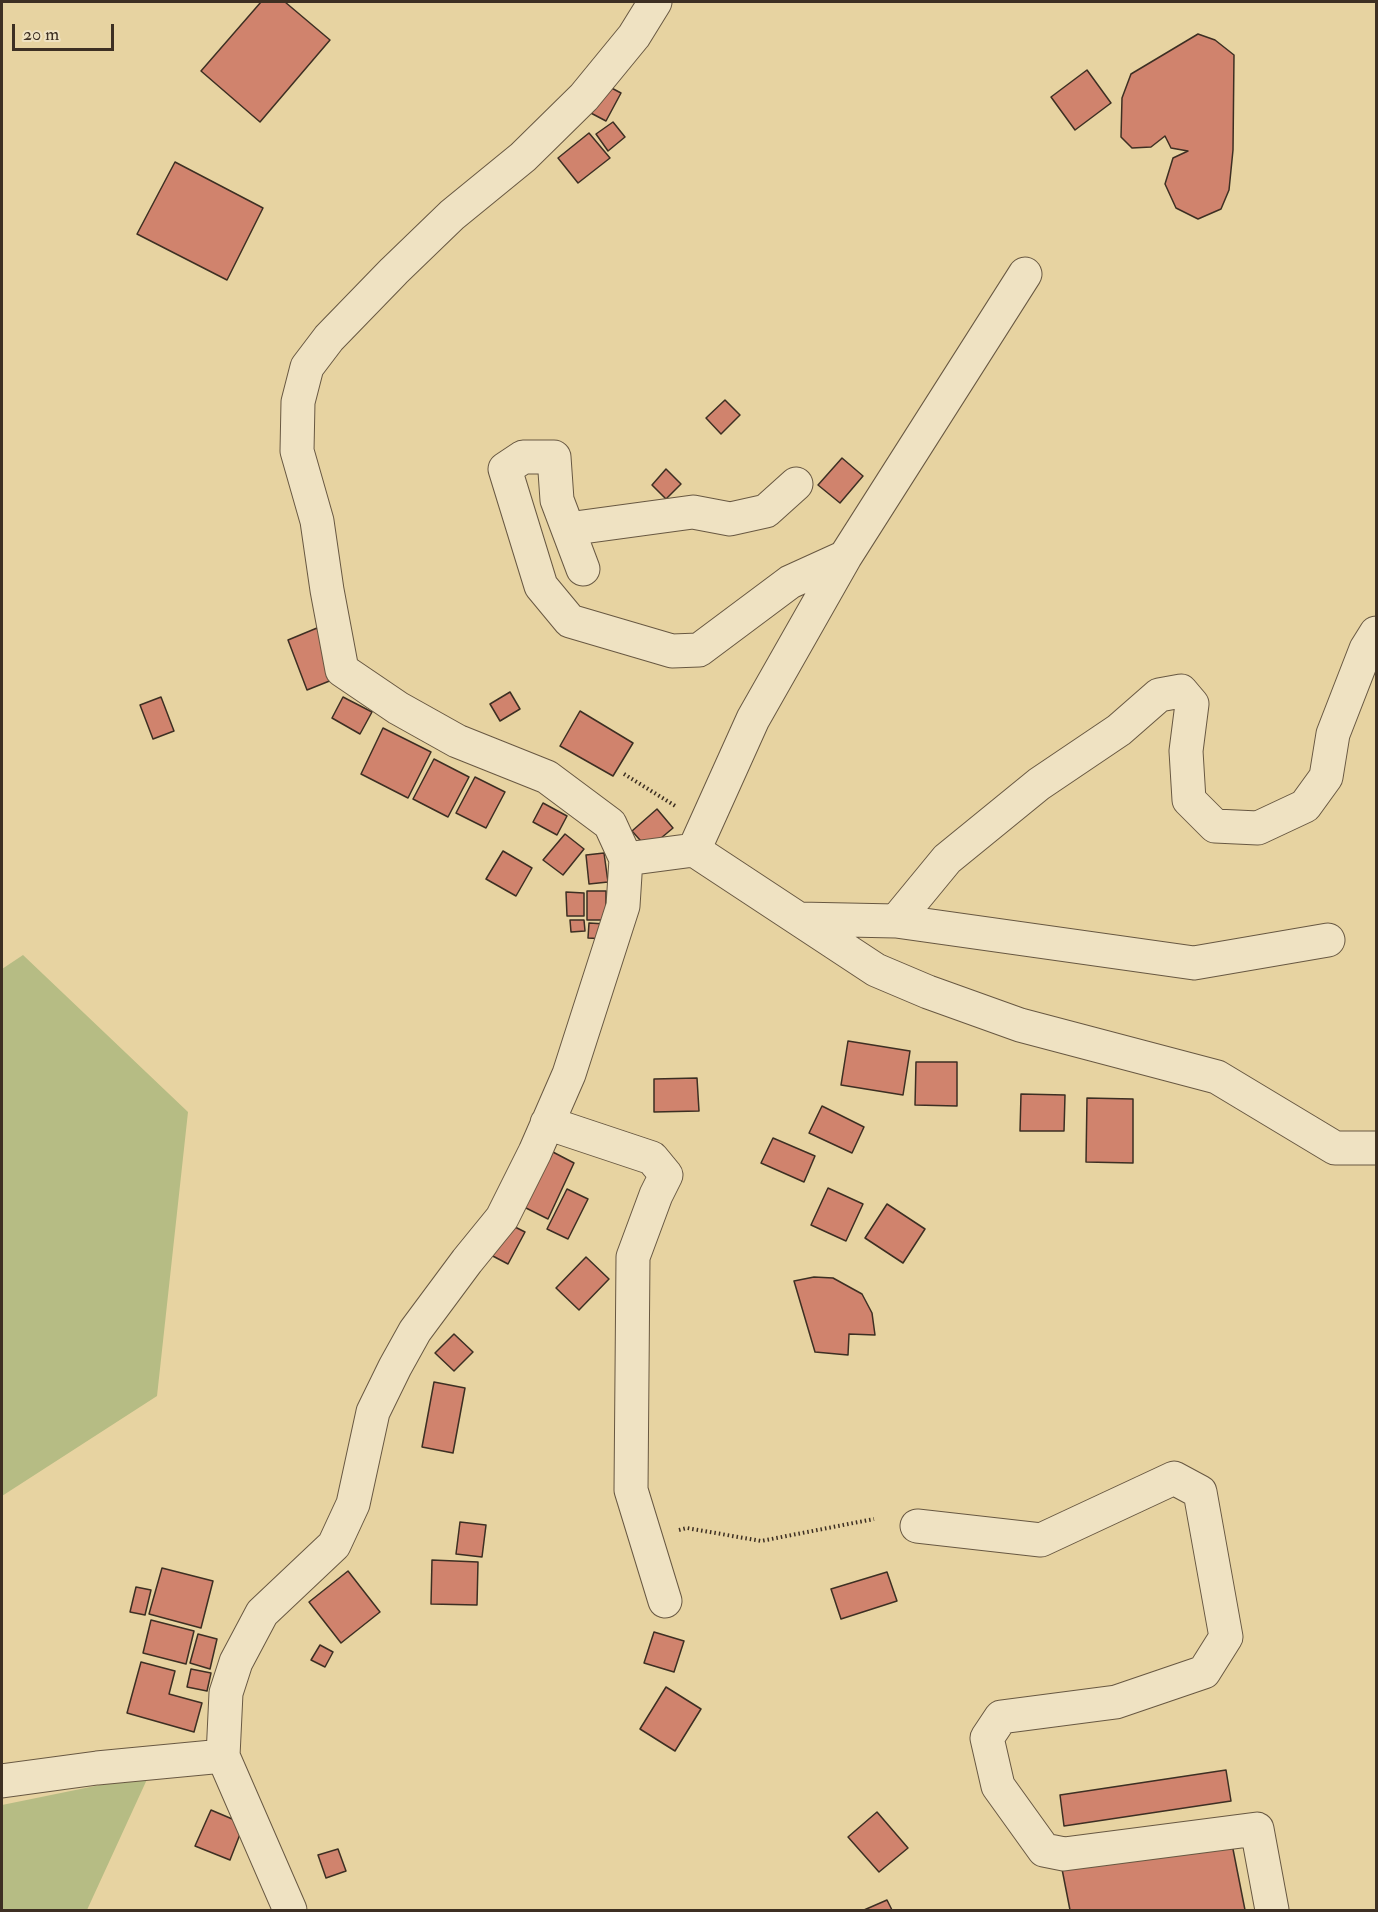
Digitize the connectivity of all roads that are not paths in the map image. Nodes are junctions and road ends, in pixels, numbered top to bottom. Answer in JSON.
{"nodes":[{"id":1,"x":655,"y":2,"type":"edge"},
{"id":2,"x":1025,"y":274,"type":"dead end"},
{"id":3,"x":796,"y":484,"type":"dead end"},
{"id":4,"x":567,"y":529,"type":"junction"},
{"id":5,"x":844,"y":557,"type":"junction"},
{"id":6,"x":583,"y":569,"type":"dead end"},
{"id":7,"x":1377,"y":633,"type":"edge"},
{"id":8,"x":699,"y":837,"type":"junction"},
{"id":9,"x":626,"y":859,"type":"junction"},
{"id":10,"x":799,"y":919,"type":"junction"},
{"id":11,"x":896,"y":921,"type":"junction"},
{"id":12,"x":1328,"y":940,"type":"dead end"},
{"id":13,"x":547,"y":1123,"type":"junction"},
{"id":14,"x":1377,"y":1148,"type":"edge"},
{"id":15,"x":917,"y":1526,"type":"dead end"},
{"id":16,"x":665,"y":1601,"type":"dead end"},
{"id":17,"x":223,"y":1756,"type":"junction"},
{"id":18,"x":2,"y":1781,"type":"edge"},
{"id":19,"x":290,"y":1911,"type":"edge"},
{"id":20,"x":1272,"y":1911,"type":"edge"}],
"edges":[{"from":1,"to":9,"type":"street"},
{"from":2,"to":5,"type":"street"},
{"from":3,"to":4,"type":"street"},
{"from":4,"to":5,"type":"street"},
{"from":4,"to":6,"type":"street"},
{"from":5,"to":8,"type":"street"},
{"from":7,"to":11,"type":"street"},
{"from":8,"to":9,"type":"street"},
{"from":8,"to":10,"type":"street"},
{"from":9,"to":13,"type":"street"},
{"from":10,"to":11,"type":"street"},
{"from":10,"to":14,"type":"street"},
{"from":11,"to":12,"type":"street"},
{"from":13,"to":16,"type":"street"},
{"from":13,"to":17,"type":"street"},
{"from":15,"to":20,"type":"street"},
{"from":17,"to":18,"type":"street"},
{"from":17,"to":19,"type":"street"}]}
